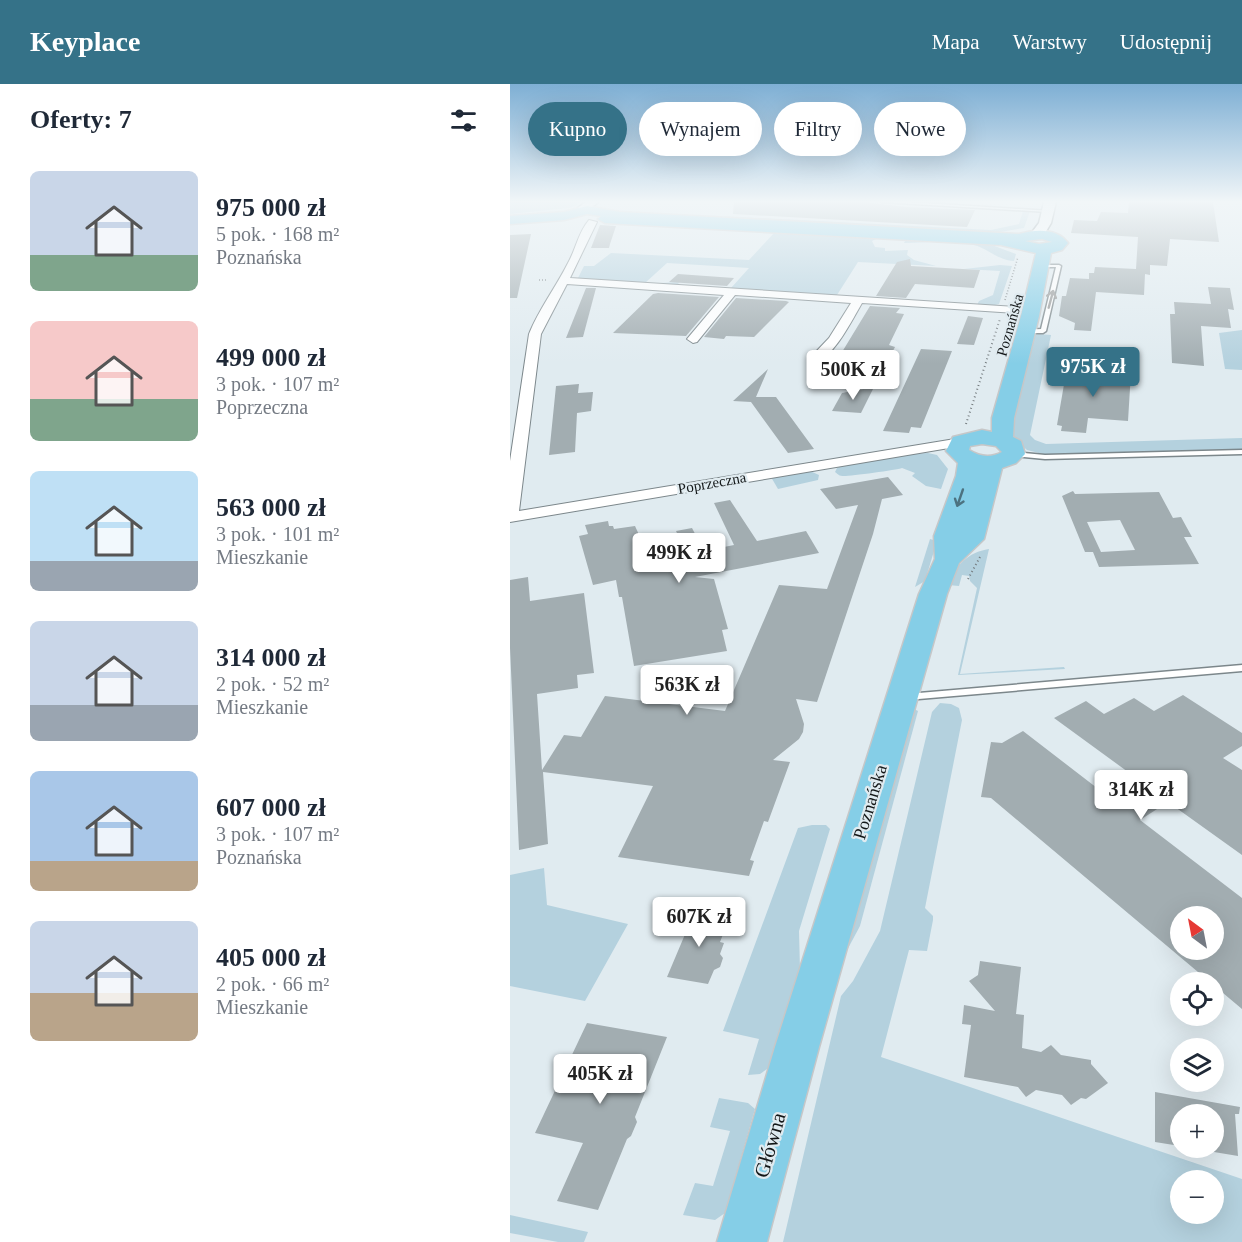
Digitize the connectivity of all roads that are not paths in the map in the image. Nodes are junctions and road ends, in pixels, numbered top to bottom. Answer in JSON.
{"nodes":[{"id":1,"x":576,"y":256,"type":"edge"},
{"id":2,"x":1029,"y":256,"type":"edge"},
{"id":3,"x":1040,"y":256,"type":"edge"},
{"id":4,"x":558,"y":280,"type":"junction"},
{"id":5,"x":732,"y":292,"type":"junction"},
{"id":6,"x":858,"y":300,"type":"junction"},
{"id":7,"x":1009,"y":308,"type":"junction"},
{"id":8,"x":693,"y":339,"type":"dead end"},
{"id":9,"x":816,"y":359,"type":"dead end"},
{"id":10,"x":983,"y":449,"type":"junction"},
{"id":11,"x":1242,"y":452,"type":"edge"},
{"id":12,"x":510,"y":516,"type":"edge"},
{"id":13,"x":1242,"y":668,"type":"edge"},
{"id":14,"x":902,"y":697,"type":"junction"},
{"id":15,"x":797,"y":1047,"type":"joint"},
{"id":16,"x":742,"y":1242,"type":"edge"}],
"edges":[{"from":1,"to":4,"type":"street"},
{"from":2,"to":7,"type":"main road","name":"Poznańska"},
{"from":10,"to":3,"type":"main road","name":"Poznańska","one_way":true},
{"from":4,"to":5,"type":"street"},
{"from":4,"to":12,"type":"street"},
{"from":5,"to":6,"type":"street"},
{"from":5,"to":8,"type":"street"},
{"from":6,"to":7,"type":"street"},
{"from":6,"to":9,"type":"street"},
{"from":7,"to":10,"type":"main road","name":"Poznańska"},
{"from":10,"to":11,"type":"lane","name":"Poprzeczna"},
{"from":10,"to":12,"type":"street","name":"Poprzeczna"},
{"from":10,"to":14,"type":"main road","name":"Poznańska"},
{"from":13,"to":14,"type":"lane"},
{"from":14,"to":15,"type":"main road","name":"Poznańska"},
{"from":15,"to":16,"type":"main road","name":"Główna"}]}
